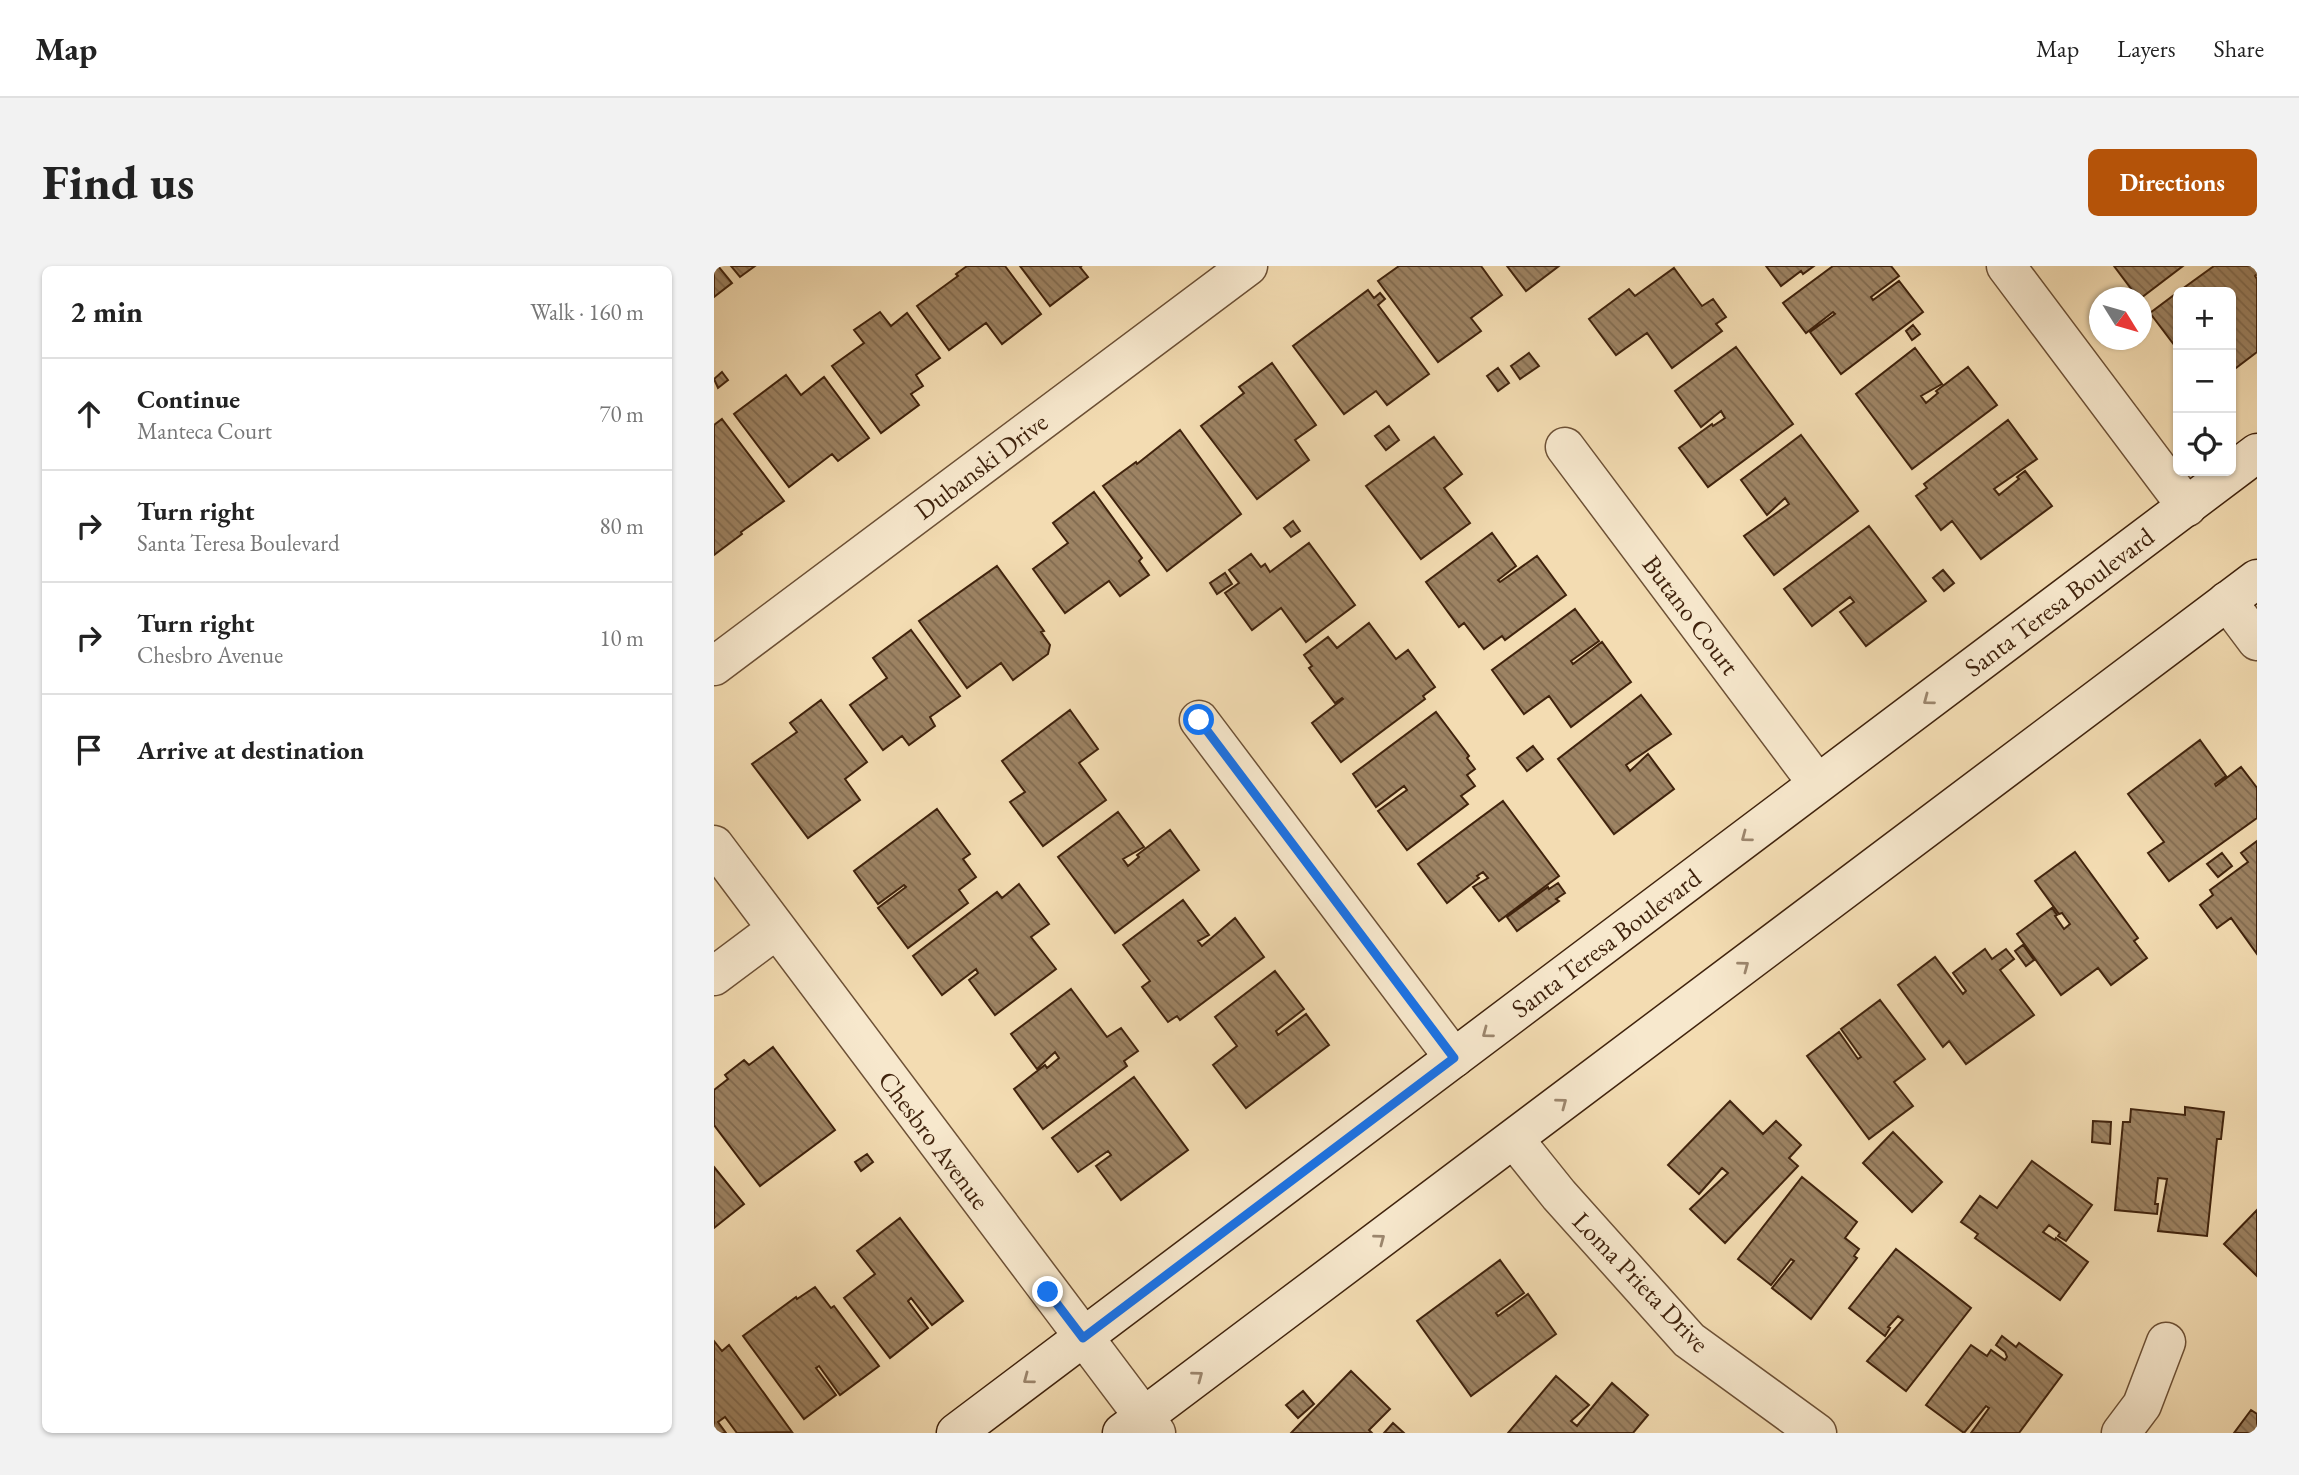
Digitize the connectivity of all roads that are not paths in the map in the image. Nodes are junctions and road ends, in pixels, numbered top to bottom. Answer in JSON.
{"nodes":[{"id":1,"x":1248,"y":266,"type":"edge"},
{"id":2,"x":2006,"y":266,"type":"edge"},
{"id":3,"x":1565,"y":447,"type":"dead end"},
{"id":4,"x":2257,"y":453,"type":"edge"},
{"id":5,"x":2187,"y":506,"type":"junction"},
{"id":6,"x":2257,"y":579,"type":"edge"},
{"id":7,"x":2227,"y":601,"type":"junction"},
{"id":8,"x":2257,"y":641,"type":"edge"},
{"id":9,"x":714,"y":666,"type":"edge"},
{"id":10,"x":1199,"y":720,"type":"dead end"},
{"id":11,"x":1817,"y":783,"type":"junction"},
{"id":12,"x":714,"y":845,"type":"edge"},
{"id":13,"x":777,"y":929,"type":"junction"},
{"id":14,"x":714,"y":976,"type":"edge"},
{"id":15,"x":1454,"y":1058,"type":"junction"},
{"id":16,"x":1514,"y":1139,"type":"junction"},
{"id":17,"x":1083,"y":1338,"type":"junction"},
{"id":18,"x":2166,"y":1342,"type":"dead end"},
{"id":19,"x":1140,"y":1428,"type":"edge"},
{"id":20,"x":956,"y":1433,"type":"edge"},
{"id":21,"x":1817,"y":1433,"type":"edge"},
{"id":22,"x":2121,"y":1433,"type":"edge"}],
"edges":[{"from":1,"to":9,"type":"street","name":"Dubanski Drive"},
{"from":2,"to":5,"type":"street"},
{"from":3,"to":11,"type":"street","name":"Butano Court"},
{"from":4,"to":5,"type":"street","name":"Santa Teresa Boulevard"},
{"from":5,"to":11,"type":"street","name":"Santa Teresa Boulevard","one_way":true},
{"from":6,"to":7,"type":"street"},
{"from":7,"to":8,"type":"street"},
{"from":16,"to":7,"type":"street","one_way":true},
{"from":10,"to":15,"type":"street"},
{"from":11,"to":15,"type":"street","name":"Santa Teresa Boulevard","one_way":true},
{"from":12,"to":13,"type":"street","name":"Chesbro Avenue"},
{"from":13,"to":14,"type":"street"},
{"from":13,"to":17,"type":"street","name":"Chesbro Avenue"},
{"from":15,"to":17,"type":"street","name":"Santa Teresa Boulevard"},
{"from":19,"to":16,"type":"street","one_way":true},
{"from":16,"to":21,"type":"street","name":"Loma Prieta Drive"},
{"from":17,"to":19,"type":"street","name":"Chesbro Avenue"},
{"from":17,"to":20,"type":"street","name":"Santa Teresa Boulevard","one_way":true},
{"from":18,"to":22,"type":"street"}]}
